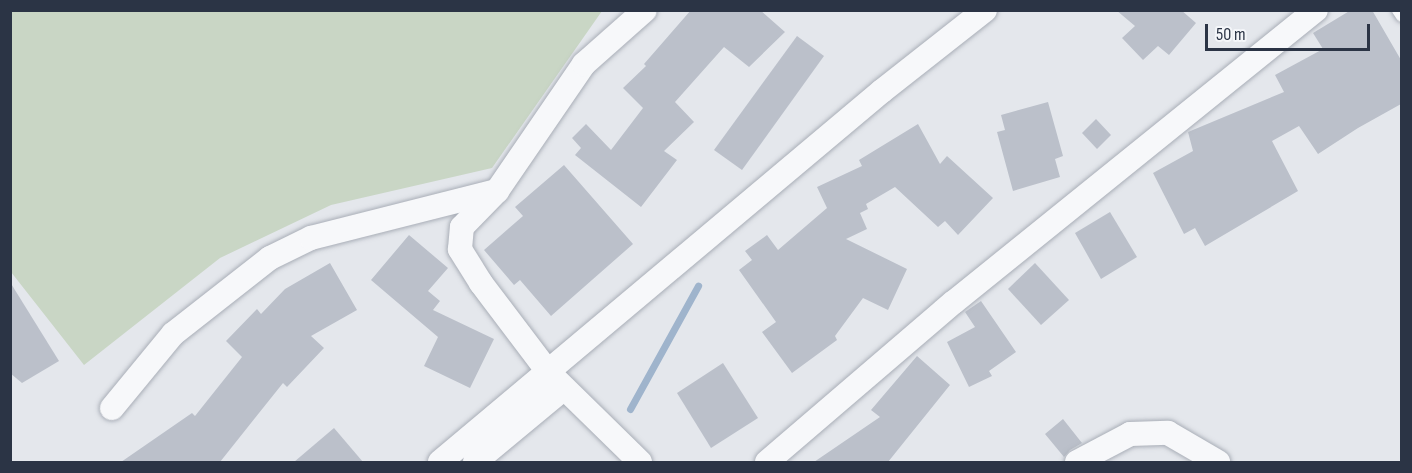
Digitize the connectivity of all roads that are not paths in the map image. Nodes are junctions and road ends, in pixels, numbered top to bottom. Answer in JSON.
{"nodes":[{"id":1,"x":645,"y":10,"type":"edge"},
{"id":2,"x":985,"y":10,"type":"edge"},
{"id":3,"x":1316,"y":10,"type":"edge"},
{"id":4,"x":1398,"y":10,"type":"edge"},
{"id":5,"x":1401,"y":16,"type":"edge"},
{"id":6,"x":497,"y":191,"type":"junction"},
{"id":7,"x":556,"y":381,"type":"junction"},
{"id":8,"x":112,"y":408,"type":"dead end"},
{"id":9,"x":440,"y":462,"type":"edge"},
{"id":10,"x":475,"y":462,"type":"edge"},
{"id":11,"x":640,"y":462,"type":"edge"},
{"id":12,"x":767,"y":462,"type":"edge"},
{"id":13,"x":1077,"y":462,"type":"edge"},
{"id":14,"x":1218,"y":462,"type":"edge"}],
"edges":[{"from":1,"to":6,"type":"street"},
{"from":2,"to":7,"type":"street"},
{"from":3,"to":12,"type":"street"},
{"from":4,"to":5,"type":"lane"},
{"from":6,"to":7,"type":"street"},
{"from":6,"to":8,"type":"street"},
{"from":7,"to":9,"type":"street"},
{"from":7,"to":10,"type":"street"},
{"from":7,"to":11,"type":"street"},
{"from":13,"to":14,"type":"street"}]}
